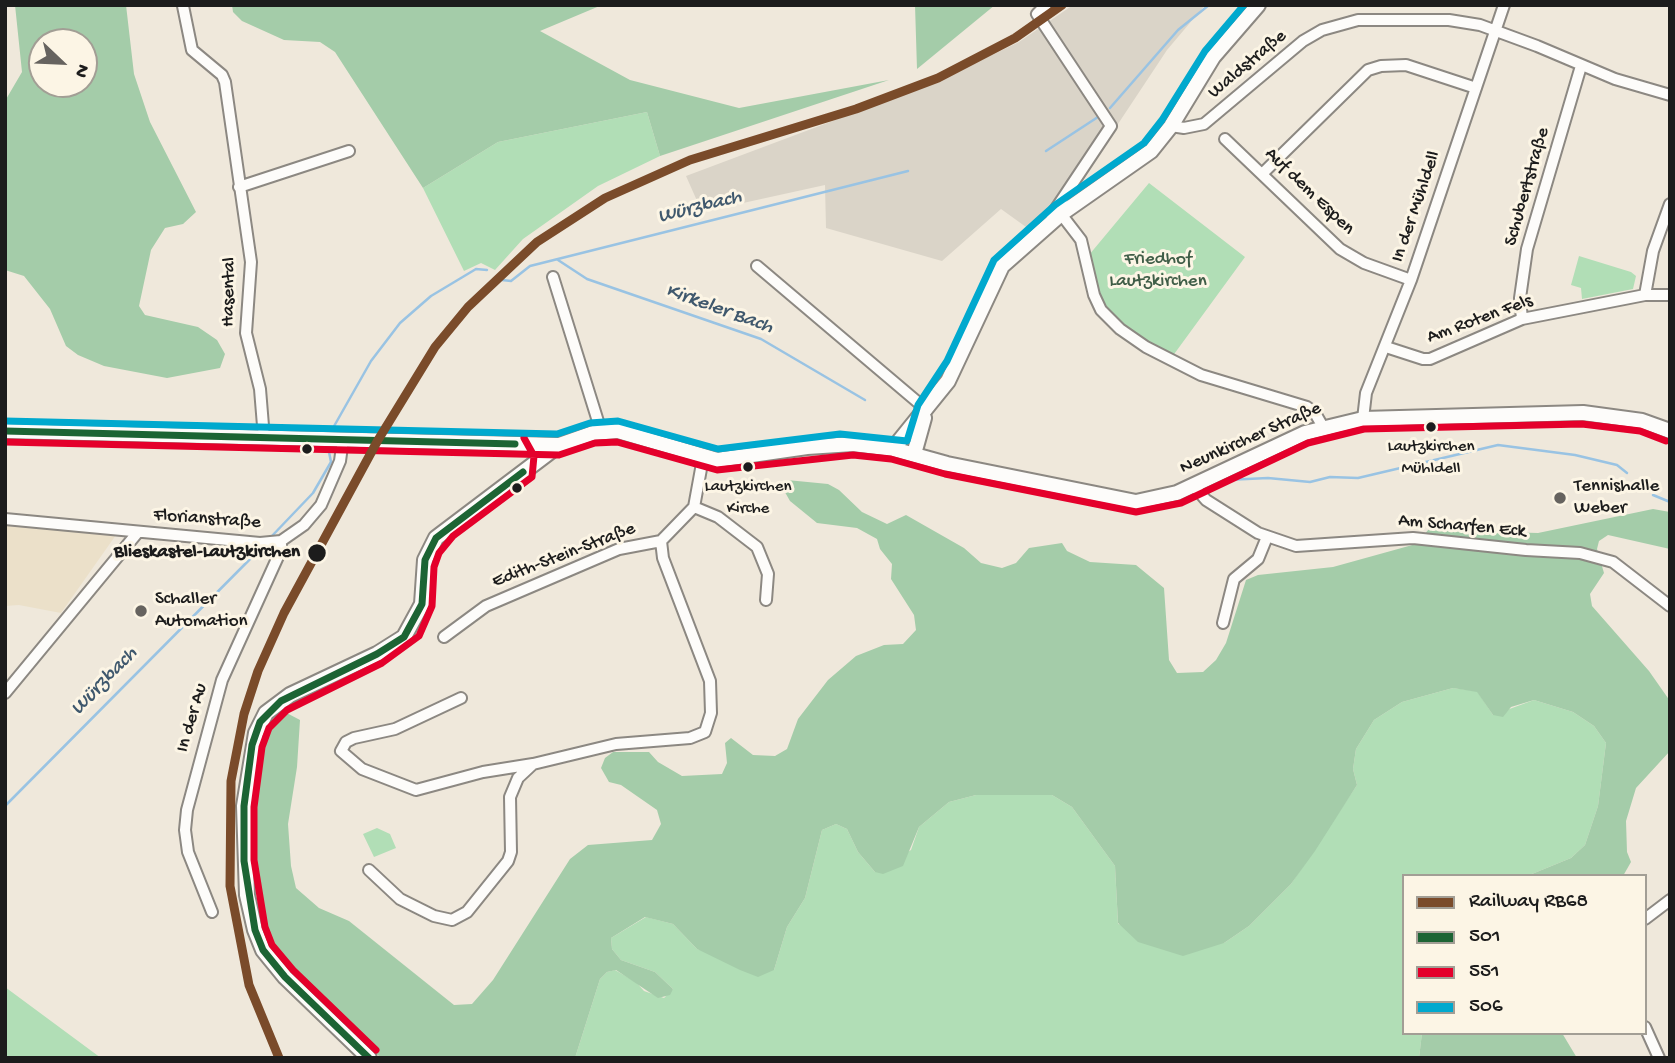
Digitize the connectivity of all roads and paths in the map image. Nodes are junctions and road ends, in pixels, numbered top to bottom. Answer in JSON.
{"nodes":[{"id":1,"x":1046,"y":5,"type":"edge"},
{"id":2,"x":1258,"y":5,"type":"edge"},
{"id":3,"x":1375,"y":5,"type":"edge"},
{"id":4,"x":1504,"y":5,"type":"edge"},
{"id":5,"x":183,"y":6,"type":"edge"},
{"id":6,"x":1375,"y":19,"type":"junction"},
{"id":7,"x":1496,"y":30,"type":"junction"},
{"id":8,"x":1581,"y":66,"type":"junction"},
{"id":9,"x":1476,"y":88,"type":"junction"},
{"id":10,"x":1670,"y":95,"type":"edge"},
{"id":11,"x":1171,"y":125,"type":"junction"},
{"id":12,"x":1225,"y":139,"type":"dead end"},
{"id":13,"x":349,"y":151,"type":"dead end"},
{"id":14,"x":1263,"y":173,"type":"junction"},
{"id":15,"x":239,"y":187,"type":"junction"},
{"id":16,"x":1670,"y":204,"type":"edge"},
{"id":17,"x":1056,"y":218,"type":"junction"},
{"id":18,"x":757,"y":266,"type":"dead end"},
{"id":19,"x":553,"y":278,"type":"dead end"},
{"id":20,"x":1411,"y":280,"type":"junction"},
{"id":21,"x":1645,"y":295,"type":"junction"},
{"id":22,"x":1670,"y":295,"type":"edge"},
{"id":23,"x":1522,"y":319,"type":"junction"},
{"id":24,"x":1387,"y":346,"type":"junction"},
{"id":25,"x":927,"y":410,"type":"junction"},
{"id":26,"x":1363,"y":419,"type":"junction"},
{"id":27,"x":1323,"y":427,"type":"junction"},
{"id":28,"x":5,"y":431,"type":"edge"},
{"id":29,"x":601,"y":431,"type":"junction"},
{"id":30,"x":1670,"y":431,"type":"edge"},
{"id":31,"x":264,"y":438,"type":"junction"},
{"id":32,"x":343,"y":439,"type":"junction"},
{"id":33,"x":515,"y":444,"type":"junction"},
{"id":34,"x":559,"y":445,"type":"junction"},
{"id":35,"x":893,"y":449,"type":"junction"},
{"id":36,"x":914,"y":454,"type":"junction"},
{"id":37,"x":703,"y":458,"type":"junction"},
{"id":38,"x":523,"y":472,"type":"junction"},
{"id":39,"x":1193,"y":485,"type":"junction"},
{"id":40,"x":694,"y":507,"type":"junction"},
{"id":41,"x":5,"y":519,"type":"edge"},
{"id":42,"x":138,"y":532,"type":"junction"},
{"id":43,"x":1267,"y":537,"type":"junction"},
{"id":44,"x":661,"y":541,"type":"junction"},
{"id":45,"x":271,"y":542,"type":"junction"},
{"id":46,"x":766,"y":600,"type":"dead end"},
{"id":47,"x":1670,"y":606,"type":"edge"},
{"id":48,"x":1223,"y":623,"type":"dead end"},
{"id":49,"x":444,"y":637,"type":"dead end"},
{"id":50,"x":5,"y":692,"type":"edge"},
{"id":51,"x":461,"y":698,"type":"dead end"},
{"id":52,"x":533,"y":764,"type":"junction"},
{"id":53,"x":369,"y":870,"type":"dead end"},
{"id":54,"x":1670,"y":900,"type":"edge"},
{"id":55,"x":212,"y":912,"type":"dead end"},
{"id":56,"x":1647,"y":917,"type":"edge"},
{"id":57,"x":1647,"y":1031,"type":"edge"},
{"id":58,"x":369,"y":1058,"type":"edge"},
{"id":59,"x":1659,"y":1058,"type":"edge"}],
"edges":[{"from":1,"to":17,"type":"street"},
{"from":2,"to":11,"type":"main road"},
{"from":3,"to":6,"type":"street"},
{"from":4,"to":7,"type":"street","name":"In der Mühldell"},
{"from":5,"to":15,"type":"street","name":"Hasental"},
{"from":6,"to":7,"type":"street","name":"Waldstraße"},
{"from":6,"to":11,"type":"street","name":"Waldstraße"},
{"from":7,"to":8,"type":"street","name":"Waldstraße"},
{"from":7,"to":9,"type":"street","name":"In der Mühldell"},
{"from":8,"to":10,"type":"street","name":"Waldstraße"},
{"from":8,"to":23,"type":"street","name":"Schubertstraße"},
{"from":9,"to":14,"type":"street"},
{"from":9,"to":20,"type":"street","name":"In der Mühldell"},
{"from":11,"to":17,"type":"main road"},
{"from":12,"to":14,"type":"street","name":"Auf dem Espen"},
{"from":13,"to":15,"type":"street"},
{"from":14,"to":20,"type":"street","name":"Auf dem Espen"},
{"from":15,"to":31,"type":"street","name":"Hasental"},
{"from":16,"to":21,"type":"street"},
{"from":17,"to":25,"type":"main road"},
{"from":17,"to":27,"type":"street"},
{"from":18,"to":25,"type":"street"},
{"from":19,"to":29,"type":"street"},
{"from":20,"to":24,"type":"street","name":"In der Mühldell"},
{"from":21,"to":22,"type":"street","name":"Am Roten Fels"},
{"from":21,"to":23,"type":"street","name":"Am Roten Fels"},
{"from":23,"to":24,"type":"street","name":"Am Roten Fels"},
{"from":24,"to":26,"type":"street","name":"In der Mühldell"},
{"from":25,"to":35,"type":"main road"},
{"from":25,"to":36,"type":"main road"},
{"from":26,"to":27,"type":"main road","name":"Neunkircher Straße"},
{"from":26,"to":30,"type":"main road","name":"Neunkircher Straße"},
{"from":27,"to":39,"type":"main road","name":"Neunkircher Straße"},
{"from":28,"to":31,"type":"main road"},
{"from":29,"to":34,"type":"main road"},
{"from":29,"to":37,"type":"main road","name":"Neunkircher Straße"},
{"from":31,"to":32,"type":"main road"},
{"from":32,"to":33,"type":"main road"},
{"from":32,"to":45,"type":"street","name":"Florianstraße"},
{"from":33,"to":34,"type":"main road"},
{"from":33,"to":38,"type":"main road"},
{"from":34,"to":38,"type":"main road"},
{"from":35,"to":36,"type":"main road","name":"Neunkircher Straße"},
{"from":35,"to":37,"type":"main road","name":"Neunkircher Straße"},
{"from":36,"to":39,"type":"main road","name":"Neunkircher Straße"},
{"from":37,"to":40,"type":"street"},
{"from":38,"to":58,"type":"main road"},
{"from":39,"to":43,"type":"street","name":"Am Scharfen Eck"},
{"from":40,"to":44,"type":"street","name":"Edith-Stein-Straße"},
{"from":40,"to":46,"type":"street"},
{"from":41,"to":42,"type":"street","name":"Florianstraße"},
{"from":42,"to":45,"type":"street","name":"Florianstraße"},
{"from":42,"to":50,"type":"street"},
{"from":43,"to":47,"type":"street","name":"Am Scharfen Eck"},
{"from":43,"to":48,"type":"street"},
{"from":44,"to":49,"type":"street","name":"Edith-Stein-Straße"},
{"from":44,"to":52,"type":"street"},
{"from":45,"to":55,"type":"street","name":"In der Au"},
{"from":51,"to":52,"type":"street"},
{"from":52,"to":53,"type":"street"},
{"from":54,"to":56,"type":"street"},
{"from":57,"to":59,"type":"street"}]}
